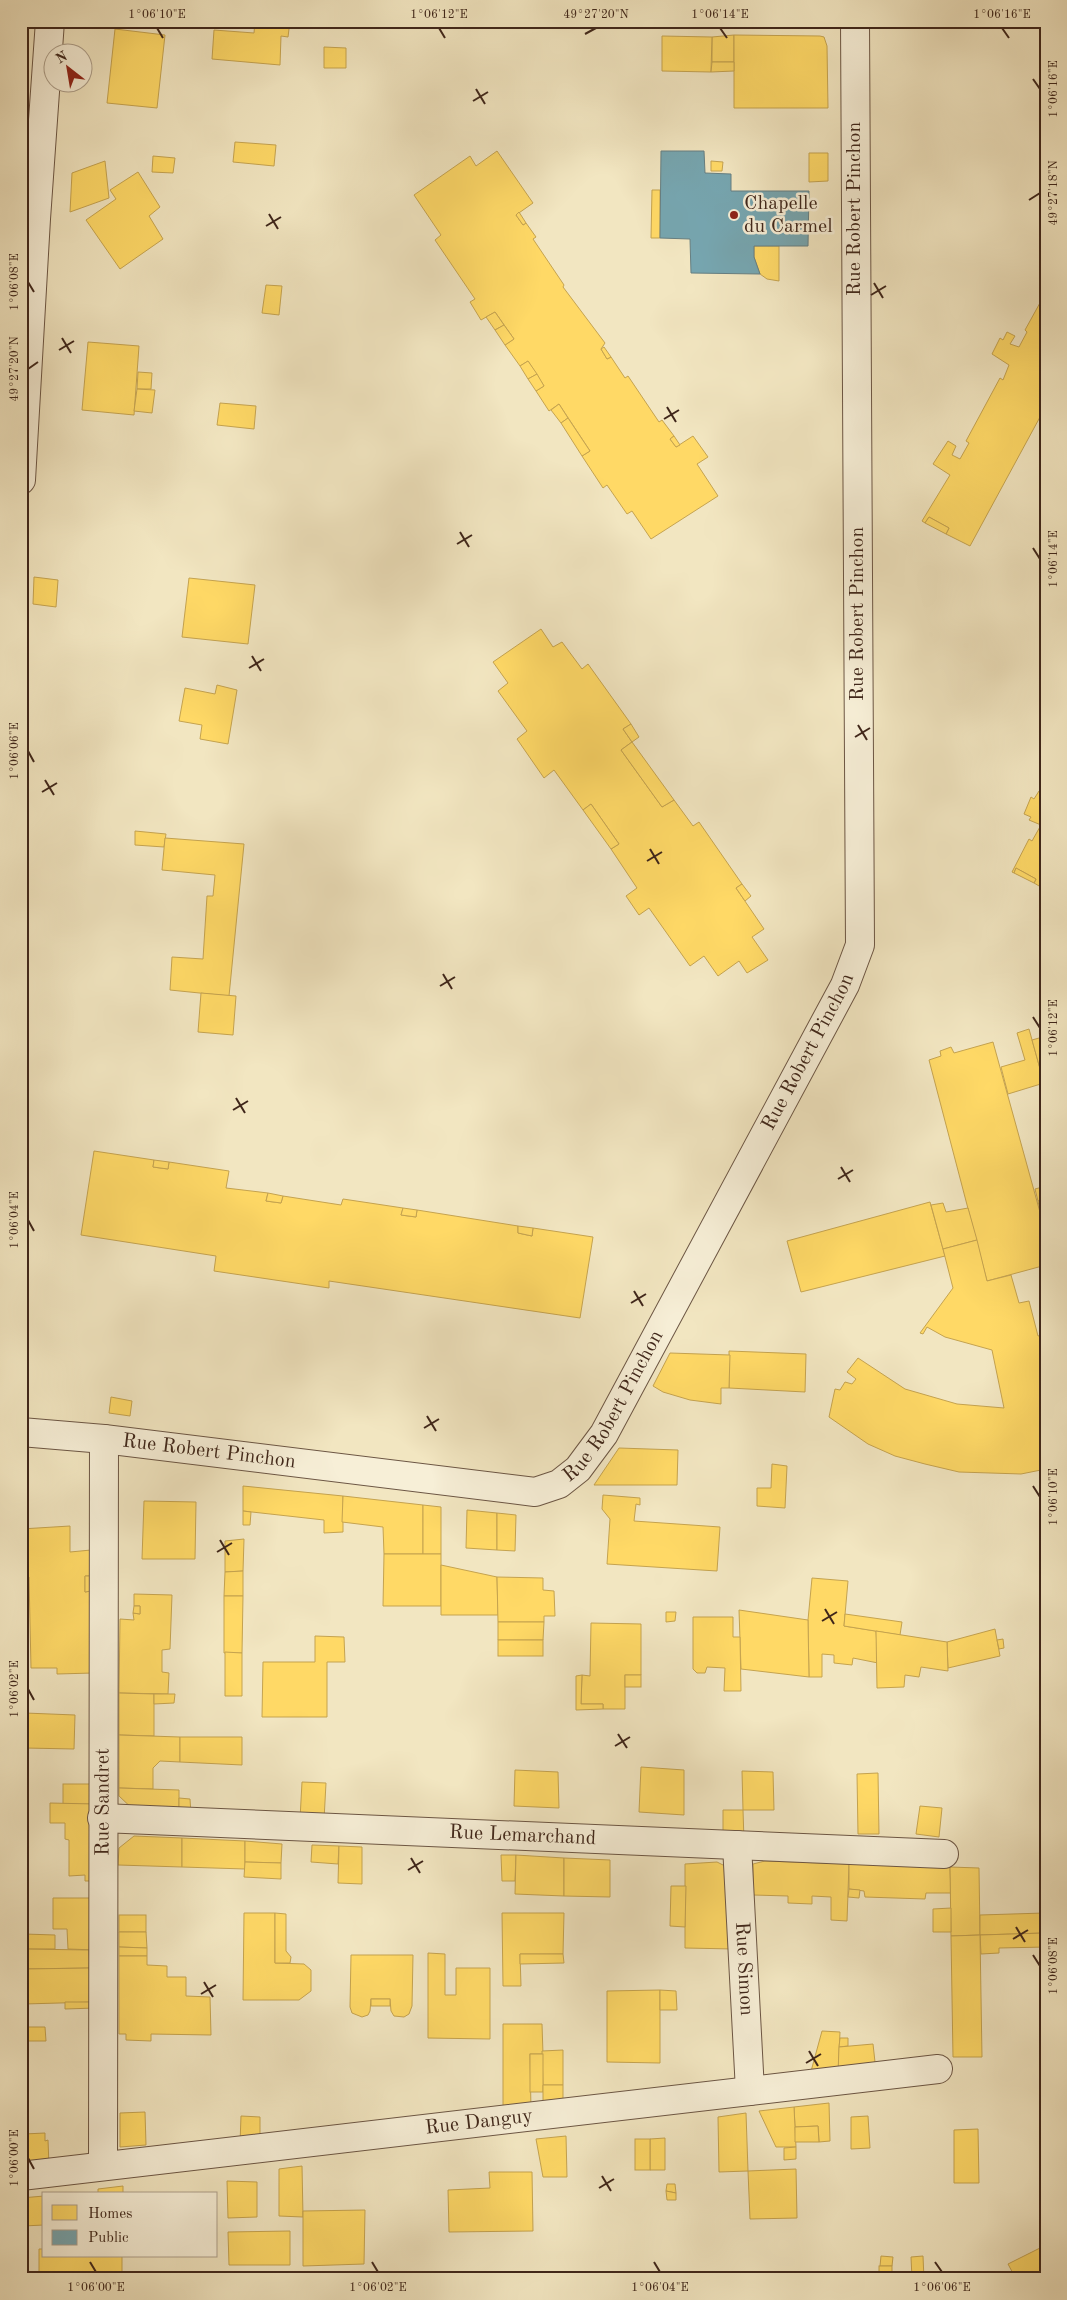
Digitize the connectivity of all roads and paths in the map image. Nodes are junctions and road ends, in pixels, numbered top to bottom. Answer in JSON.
{"nodes":[{"id":1,"x":50,"y":21,"type":"edge"},
{"id":2,"x":855,"y":21,"type":"edge"},
{"id":3,"x":21,"y":480,"type":"edge"},
{"id":4,"x":21,"y":1432,"type":"edge"},
{"id":5,"x":104,"y":1439,"type":"junction"},
{"id":6,"x":102,"y":1818,"type":"junction"},
{"id":7,"x":737,"y":1845,"type":"junction"},
{"id":8,"x":944,"y":1854,"type":"dead end"},
{"id":9,"x":938,"y":2069,"type":"dead end"},
{"id":10,"x":750,"y":2091,"type":"junction"},
{"id":11,"x":103,"y":2166,"type":"junction"},
{"id":12,"x":21,"y":2176,"type":"edge"}],
"edges":[{"from":1,"to":3,"type":"street"},
{"from":2,"to":5,"type":"street","name":"Rue Robert Pinchon"},
{"from":4,"to":5,"type":"street","name":"Rue Robert Pinchon"},
{"from":5,"to":6,"type":"street","name":"Rue Sandret"},
{"from":6,"to":7,"type":"street","name":"Rue Lemarchand"},
{"from":6,"to":11,"type":"street","name":"Rue Sandret"},
{"from":7,"to":8,"type":"street","name":"Rue Lemarchand"},
{"from":7,"to":10,"type":"street","name":"Rue Simon"},
{"from":9,"to":10,"type":"street","name":"Rue Danguy"},
{"from":10,"to":11,"type":"street","name":"Rue Danguy"},
{"from":11,"to":12,"type":"street","name":"Rue Danguy"}]}
